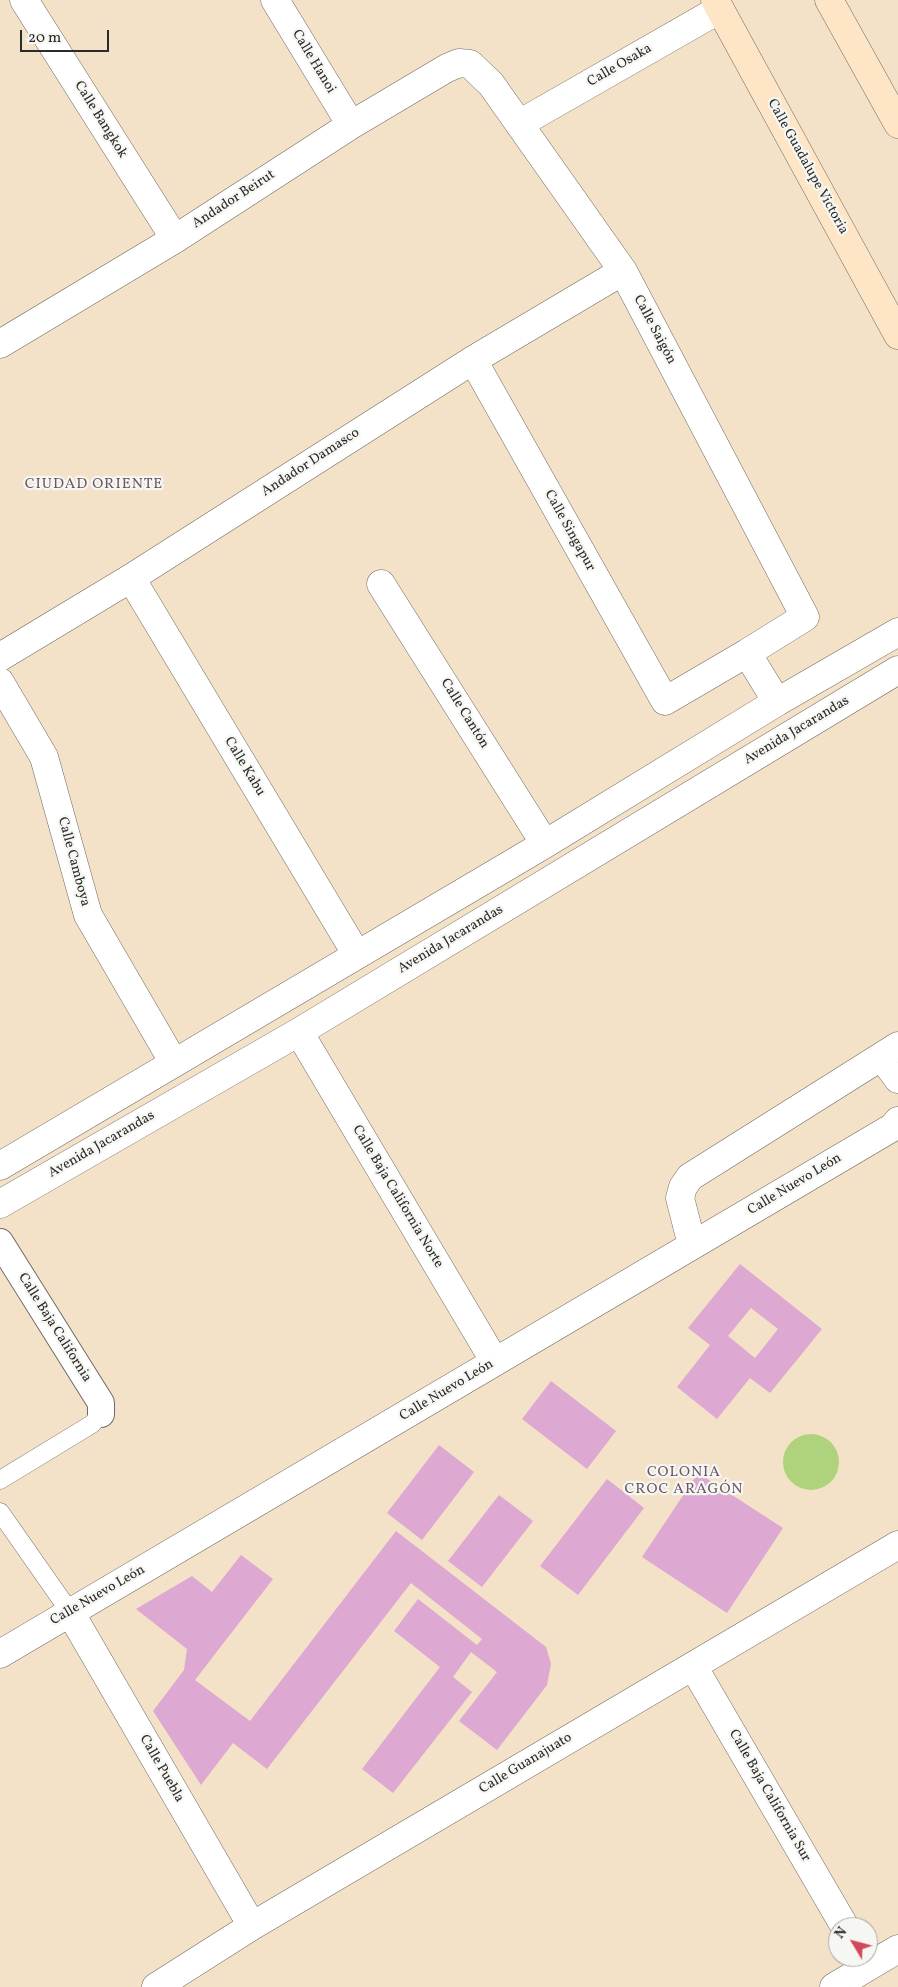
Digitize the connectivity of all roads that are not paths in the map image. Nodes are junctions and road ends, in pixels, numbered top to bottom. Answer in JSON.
{"nodes":[{"id":1,"x":24,"y":0,"type":"edge"},
{"id":2,"x":275,"y":0,"type":"edge"},
{"id":3,"x":829,"y":0,"type":"edge"},
{"id":4,"x":718,"y":4,"type":"edge"},
{"id":5,"x":470,"y":64,"type":"joint"},
{"id":6,"x":519,"y":124,"type":"junction"},
{"id":7,"x":898,"y":124,"type":"edge"},
{"id":8,"x":351,"y":125,"type":"junction"},
{"id":9,"x":175,"y":239,"type":"junction"},
{"id":10,"x":623,"y":271,"type":"junction"},
{"id":11,"x":898,"y":335,"type":"edge"},
{"id":12,"x":0,"y":344,"type":"edge"},
{"id":13,"x":473,"y":360,"type":"junction"},
{"id":14,"x":131,"y":578,"type":"junction"},
{"id":15,"x":381,"y":584,"type":"dead end"},
{"id":16,"x":898,"y":632,"type":"edge"},
{"id":17,"x":748,"y":653,"type":"junction"},
{"id":18,"x":0,"y":658,"type":"edge"},
{"id":19,"x":898,"y":670,"type":"edge"},
{"id":20,"x":0,"y":682,"type":"edge"},
{"id":21,"x":777,"y":702,"type":"junction"},
{"id":22,"x":545,"y":844,"type":"junction"},
{"id":23,"x":357,"y":955,"type":"junction"},
{"id":24,"x":299,"y":1032,"type":"junction"},
{"id":25,"x":893,"y":1061,"type":"edge"},
{"id":26,"x":174,"y":1063,"type":"junction"},
{"id":27,"x":896,"y":1128,"type":"edge"},
{"id":28,"x":0,"y":1166,"type":"edge"},
{"id":29,"x":2,"y":1198,"type":"edge"},
{"id":30,"x":0,"y":1242,"type":"edge"},
{"id":31,"x":692,"y":1245,"type":"junction"},
{"id":32,"x":495,"y":1362,"type":"junction"},
{"id":33,"x":101,"y":1414,"type":"joint"},
{"id":34,"x":0,"y":1480,"type":"edge"},
{"id":35,"x":0,"y":1512,"type":"edge"},
{"id":36,"x":898,"y":1545,"type":"edge"},
{"id":37,"x":70,"y":1612,"type":"junction"},
{"id":38,"x":0,"y":1654,"type":"edge"},
{"id":39,"x":692,"y":1666,"type":"junction"},
{"id":40,"x":839,"y":1917,"type":"edge"},
{"id":41,"x":252,"y":1926,"type":"junction"},
{"id":42,"x":898,"y":1949,"type":"edge"},
{"id":43,"x":878,"y":1957,"type":"edge"},
{"id":44,"x":860,"y":1967,"type":"edge"},
{"id":45,"x":156,"y":1987,"type":"edge"},
{"id":46,"x":834,"y":1987,"type":"edge"}],
"edges":[{"from":1,"to":9,"type":"street","name":"Calle Bangkok"},
{"from":2,"to":8,"type":"street","name":"Calle Hanoi"},
{"from":3,"to":7,"type":"main road"},
{"from":4,"to":6,"type":"street","name":"Calle Osaka"},
{"from":4,"to":11,"type":"main road","name":"Calle Guadalupe Victoria"},
{"from":5,"to":6,"type":"street","name":"Calle Saigón"},
{"from":5,"to":8,"type":"street","name":"Andador Beirut"},
{"from":6,"to":10,"type":"street","name":"Calle Saigón"},
{"from":8,"to":9,"type":"street","name":"Andador Beirut"},
{"from":9,"to":12,"type":"street","name":"Andador Beirut"},
{"from":10,"to":13,"type":"street","name":"Andador Damasco"},
{"from":10,"to":17,"type":"street","name":"Calle Saigón"},
{"from":13,"to":14,"type":"street","name":"Andador Damasco"},
{"from":13,"to":17,"type":"street","name":"Calle Singapur"},
{"from":14,"to":18,"type":"street","name":"Andador Damasco"},
{"from":14,"to":23,"type":"street","name":"Calle Kabu"},
{"from":15,"to":22,"type":"street","name":"Calle Cantón"},
{"from":16,"to":21,"type":"street"},
{"from":17,"to":21,"type":"street"},
{"from":19,"to":24,"type":"street","name":"Avenida Jacarandas"},
{"from":20,"to":26,"type":"street","name":"Calle Camboya"},
{"from":21,"to":22,"type":"street"},
{"from":22,"to":23,"type":"street"},
{"from":23,"to":26,"type":"street"},
{"from":24,"to":29,"type":"street","name":"Avenida Jacarandas"},
{"from":24,"to":32,"type":"street","name":"Calle Baja California Norte"},
{"from":25,"to":31,"type":"street"},
{"from":26,"to":28,"type":"street"},
{"from":27,"to":31,"type":"street","name":"Calle Nuevo León"},
{"from":30,"to":33,"type":"street","name":"Calle Baja California"},
{"from":31,"to":32,"type":"street","name":"Calle Nuevo León"},
{"from":32,"to":37,"type":"street","name":"Calle Nuevo León"},
{"from":33,"to":34,"type":"lane"},
{"from":35,"to":37,"type":"lane"},
{"from":36,"to":39,"type":"street","name":"Calle Guanajuato"},
{"from":37,"to":38,"type":"street","name":"Calle Nuevo León"},
{"from":37,"to":41,"type":"street","name":"Calle Puebla"},
{"from":39,"to":40,"type":"street","name":"Calle Baja California Sur"},
{"from":39,"to":41,"type":"street","name":"Calle Guanajuato"},
{"from":41,"to":45,"type":"street","name":"Calle Guanajuato"},
{"from":42,"to":43,"type":"street"},
{"from":44,"to":46,"type":"street"}]}
